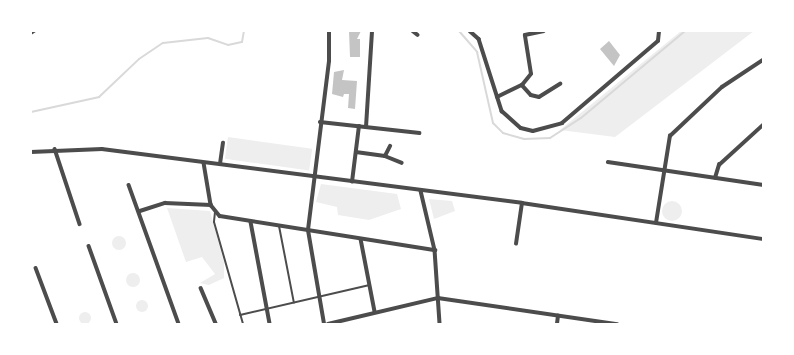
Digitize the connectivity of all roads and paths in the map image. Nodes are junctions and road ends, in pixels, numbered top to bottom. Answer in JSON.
{"nodes":[{"id":1,"x":34,"y":31,"type":"edge"},
{"id":2,"x":329,"y":31,"type":"edge"},
{"id":3,"x":372,"y":31,"type":"edge"},
{"id":4,"x":413,"y":31,"type":"edge"},
{"id":5,"x":470,"y":31,"type":"edge"},
{"id":6,"x":523,"y":31,"type":"edge"},
{"id":7,"x":544,"y":31,"type":"edge"},
{"id":8,"x":659,"y":31,"type":"edge"},
{"id":9,"x":31,"y":33,"type":"edge"},
{"id":10,"x":418,"y":35,"type":"dead end"},
{"id":11,"x":525,"y":35,"type":"junction"},
{"id":12,"x":763,"y":60,"type":"edge"},
{"id":13,"x":560,"y":84,"type":"dead end"},
{"id":14,"x":522,"y":85,"type":"junction"},
{"id":15,"x":497,"y":97,"type":"junction"},
{"id":16,"x":320,"y":122,"type":"junction"},
{"id":17,"x":763,"y":125,"type":"edge"},
{"id":18,"x":359,"y":126,"type":"junction"},
{"id":19,"x":366,"y":127,"type":"junction"},
{"id":20,"x":418,"y":133,"type":"dead end"},
{"id":21,"x":223,"y":143,"type":"dead end"},
{"id":22,"x":390,"y":146,"type":"dead end"},
{"id":23,"x":55,"y":149,"type":"junction"},
{"id":24,"x":31,"y":152,"type":"edge"},
{"id":25,"x":356,"y":152,"type":"junction"},
{"id":26,"x":385,"y":156,"type":"junction"},
{"id":27,"x":608,"y":162,"type":"dead end"},
{"id":28,"x":204,"y":163,"type":"junction"},
{"id":29,"x":402,"y":163,"type":"dead end"},
{"id":30,"x":220,"y":164,"type":"junction"},
{"id":31,"x":665,"y":172,"type":"junction"},
{"id":32,"x":314,"y":177,"type":"junction"},
{"id":33,"x":715,"y":178,"type":"junction"},
{"id":34,"x":352,"y":182,"type":"junction"},
{"id":35,"x":129,"y":185,"type":"dead end"},
{"id":36,"x":763,"y":185,"type":"edge"},
{"id":37,"x":421,"y":191,"type":"junction"},
{"id":38,"x":522,"y":203,"type":"junction"},
{"id":39,"x":211,"y":205,"type":"junction"},
{"id":40,"x":140,"y":211,"type":"junction"},
{"id":41,"x":215,"y":212,"type":"junction"},
{"id":42,"x":251,"y":222,"type":"junction"},
{"id":43,"x":80,"y":224,"type":"dead end"},
{"id":44,"x":656,"y":224,"type":"junction"},
{"id":45,"x":279,"y":226,"type":"junction"},
{"id":46,"x":308,"y":230,"type":"junction"},
{"id":47,"x":362,"y":239,"type":"junction"},
{"id":48,"x":763,"y":239,"type":"edge"},
{"id":49,"x":516,"y":244,"type":"dead end"},
{"id":50,"x":89,"y":246,"type":"dead end"},
{"id":51,"x":435,"y":250,"type":"junction"},
{"id":52,"x":36,"y":268,"type":"dead end"},
{"id":53,"x":370,"y":285,"type":"junction"},
{"id":54,"x":201,"y":288,"type":"dead end"},
{"id":55,"x":319,"y":297,"type":"junction"},
{"id":56,"x":438,"y":298,"type":"junction"},
{"id":57,"x":294,"y":303,"type":"junction"},
{"id":58,"x":268,"y":309,"type":"junction"},
{"id":59,"x":375,"y":312,"type":"junction"},
{"id":60,"x":240,"y":316,"type":"junction"},
{"id":61,"x":558,"y":316,"type":"junction"},
{"id":62,"x":57,"y":324,"type":"edge"},
{"id":63,"x":117,"y":324,"type":"edge"},
{"id":64,"x":180,"y":324,"type":"edge"},
{"id":65,"x":216,"y":324,"type":"edge"},
{"id":66,"x":243,"y":324,"type":"edge"},
{"id":67,"x":270,"y":324,"type":"edge"},
{"id":68,"x":324,"y":324,"type":"edge"},
{"id":69,"x":328,"y":324,"type":"edge"},
{"id":70,"x":440,"y":324,"type":"edge"},
{"id":71,"x":557,"y":324,"type":"edge"},
{"id":72,"x":617,"y":324,"type":"edge"}],
"edges":[{"from":1,"to":9,"type":"street"},
{"from":2,"to":16,"type":"street"},
{"from":3,"to":19,"type":"street"},
{"from":4,"to":10,"type":"street"},
{"from":5,"to":15,"type":"street"},
{"from":6,"to":11,"type":"street"},
{"from":7,"to":11,"type":"street"},
{"from":8,"to":15,"type":"street"},
{"from":11,"to":14,"type":"street"},
{"from":12,"to":31,"type":"street"},
{"from":13,"to":14,"type":"street"},
{"from":14,"to":15,"type":"street"},
{"from":16,"to":18,"type":"street"},
{"from":16,"to":32,"type":"street"},
{"from":17,"to":33,"type":"street"},
{"from":18,"to":19,"type":"street"},
{"from":18,"to":25,"type":"street"},
{"from":19,"to":20,"type":"street"},
{"from":21,"to":30,"type":"street"},
{"from":22,"to":26,"type":"street"},
{"from":23,"to":24,"type":"street"},
{"from":23,"to":28,"type":"street"},
{"from":23,"to":43,"type":"street"},
{"from":25,"to":26,"type":"street"},
{"from":25,"to":34,"type":"street"},
{"from":26,"to":29,"type":"street"},
{"from":27,"to":31,"type":"street"},
{"from":28,"to":30,"type":"street"},
{"from":28,"to":39,"type":"street"},
{"from":30,"to":32,"type":"street"},
{"from":31,"to":33,"type":"street"},
{"from":31,"to":44,"type":"street"},
{"from":32,"to":34,"type":"street"},
{"from":32,"to":46,"type":"street"},
{"from":33,"to":36,"type":"street"},
{"from":34,"to":37,"type":"street"},
{"from":35,"to":40,"type":"street"},
{"from":37,"to":38,"type":"street"},
{"from":37,"to":51,"type":"street"},
{"from":38,"to":44,"type":"street"},
{"from":38,"to":49,"type":"street"},
{"from":39,"to":40,"type":"street"},
{"from":39,"to":41,"type":"street"},
{"from":40,"to":64,"type":"street"},
{"from":41,"to":42,"type":"street"},
{"from":41,"to":60,"type":"lane"},
{"from":42,"to":45,"type":"street"},
{"from":42,"to":58,"type":"street"},
{"from":44,"to":48,"type":"street"},
{"from":45,"to":46,"type":"street"},
{"from":45,"to":57,"type":"lane"},
{"from":46,"to":47,"type":"street"},
{"from":46,"to":55,"type":"street"},
{"from":47,"to":51,"type":"street"},
{"from":47,"to":53,"type":"street"},
{"from":50,"to":63,"type":"street"},
{"from":51,"to":56,"type":"street"},
{"from":52,"to":62,"type":"street"},
{"from":53,"to":55,"type":"lane"},
{"from":53,"to":59,"type":"street"},
{"from":54,"to":65,"type":"street"},
{"from":55,"to":57,"type":"lane"},
{"from":55,"to":68,"type":"street"},
{"from":56,"to":59,"type":"street"},
{"from":56,"to":61,"type":"street"},
{"from":56,"to":70,"type":"street"},
{"from":57,"to":58,"type":"lane"},
{"from":58,"to":60,"type":"lane"},
{"from":58,"to":67,"type":"street"},
{"from":59,"to":69,"type":"street"},
{"from":60,"to":66,"type":"lane"},
{"from":61,"to":71,"type":"street"},
{"from":61,"to":72,"type":"street"}]}
